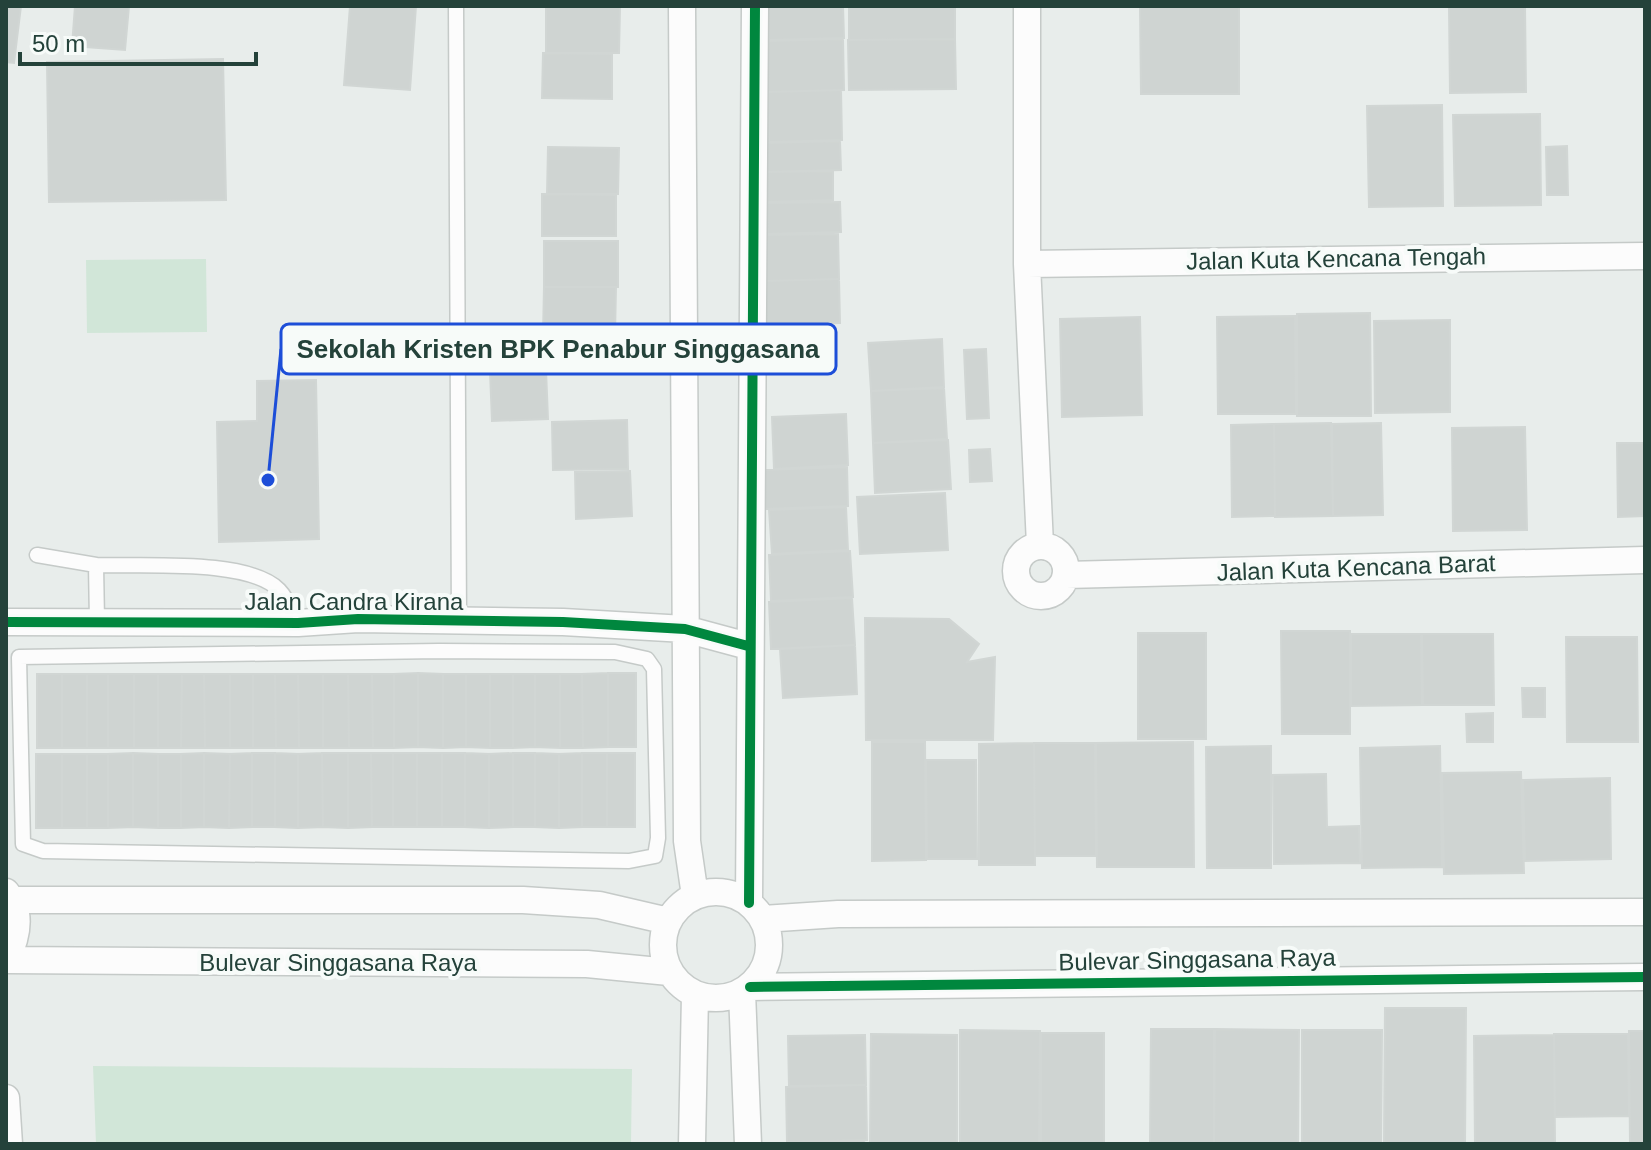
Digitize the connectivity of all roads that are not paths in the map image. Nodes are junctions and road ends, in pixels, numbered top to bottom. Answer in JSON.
{"nodes":[{"id":1,"x":456,"y":6,"type":"edge"},
{"id":2,"x":682,"y":6,"type":"edge"},
{"id":3,"x":755,"y":6,"type":"edge"},
{"id":4,"x":1027,"y":6,"type":"edge"},
{"id":5,"x":1645,"y":256,"type":"edge"},
{"id":6,"x":1027,"y":264,"type":"junction"},
{"id":7,"x":1040,"y":545,"type":"junction"},
{"id":8,"x":37,"y":555,"type":"dead end"},
{"id":9,"x":1645,"y":560,"type":"edge"},
{"id":10,"x":96,"y":565,"type":"junction"},
{"id":11,"x":1066,"y":575,"type":"junction"},
{"id":12,"x":97,"y":621,"type":"junction"},
{"id":13,"x":6,"y":622,"type":"edge"},
{"id":14,"x":459,"y":622,"type":"junction"},
{"id":15,"x":298,"y":623,"type":"junction"},
{"id":16,"x":685,"y":629,"type":"junction"},
{"id":17,"x":748,"y":646,"type":"junction"},
{"id":18,"x":12,"y":658,"type":"edge"},
{"id":19,"x":654,"y":669,"type":"junction"},
{"id":20,"x":685,"y":670,"type":"junction"},
{"id":21,"x":13,"y":835,"type":"edge"},
{"id":22,"x":658,"y":838,"type":"junction"},
{"id":23,"x":687,"y":841,"type":"junction"},
{"id":24,"x":9,"y":896,"type":"edge"},
{"id":25,"x":695,"y":896,"type":"junction"},
{"id":26,"x":756,"y":911,"type":"junction"},
{"id":27,"x":1645,"y":912,"type":"edge"},
{"id":28,"x":668,"y":921,"type":"junction"},
{"id":29,"x":6,"y":960,"type":"edge"},
{"id":30,"x":669,"y":972,"type":"junction"},
{"id":31,"x":1645,"y":977,"type":"edge"},
{"id":32,"x":746,"y":990,"type":"junction"},
{"id":33,"x":695,"y":995,"type":"junction"},
{"id":34,"x":6,"y":1098,"type":"edge"},
{"id":35,"x":9,"y":1144,"type":"edge"},
{"id":36,"x":692,"y":1144,"type":"edge"},
{"id":37,"x":748,"y":1144,"type":"edge"}],
"edges":[{"from":1,"to":14,"type":"lane"},
{"from":2,"to":16,"type":"street"},
{"from":3,"to":17,"type":"street"},
{"from":4,"to":6,"type":"street"},
{"from":5,"to":6,"type":"street","name":"Jalan Kuta Kencana Tengah"},
{"from":6,"to":7,"type":"street"},
{"from":7,"to":11,"type":"street"},
{"from":7,"to":11,"type":"street"},
{"from":8,"to":10,"type":"lane"},
{"from":9,"to":11,"type":"street","name":"Jalan Kuta Kencana Barat"},
{"from":10,"to":12,"type":"lane"},
{"from":10,"to":15,"type":"lane"},
{"from":12,"to":13,"type":"street","name":"Jalan Candra Kirana"},
{"from":12,"to":15,"type":"street","name":"Jalan Candra Kirana"},
{"from":14,"to":15,"type":"street","name":"Jalan Candra Kirana"},
{"from":14,"to":16,"type":"street","name":"Jalan Candra Kirana"},
{"from":16,"to":17,"type":"street","name":"Jalan Candra Kirana"},
{"from":16,"to":20,"type":"street"},
{"from":17,"to":26,"type":"street"},
{"from":18,"to":19,"type":"lane"},
{"from":18,"to":21,"type":"lane"},
{"from":19,"to":20,"type":"lane"},
{"from":19,"to":22,"type":"lane"},
{"from":20,"to":23,"type":"street"},
{"from":21,"to":22,"type":"lane"},
{"from":22,"to":23,"type":"lane"},
{"from":23,"to":25,"type":"street"},
{"from":24,"to":28,"type":"street"},
{"from":24,"to":29,"type":"street"},
{"from":25,"to":26,"type":"street"},
{"from":25,"to":28,"type":"street"},
{"from":26,"to":27,"type":"street","name":"Bulevar Singgasana Raya"},
{"from":26,"to":32,"type":"street"},
{"from":28,"to":30,"type":"street"},
{"from":29,"to":30,"type":"street","name":"Bulevar Singgasana Raya"},
{"from":30,"to":33,"type":"street"},
{"from":31,"to":32,"type":"street","name":"Bulevar Singgasana Raya"},
{"from":32,"to":33,"type":"street"},
{"from":32,"to":37,"type":"street"},
{"from":33,"to":36,"type":"street"},
{"from":34,"to":35,"type":"street"}]}
